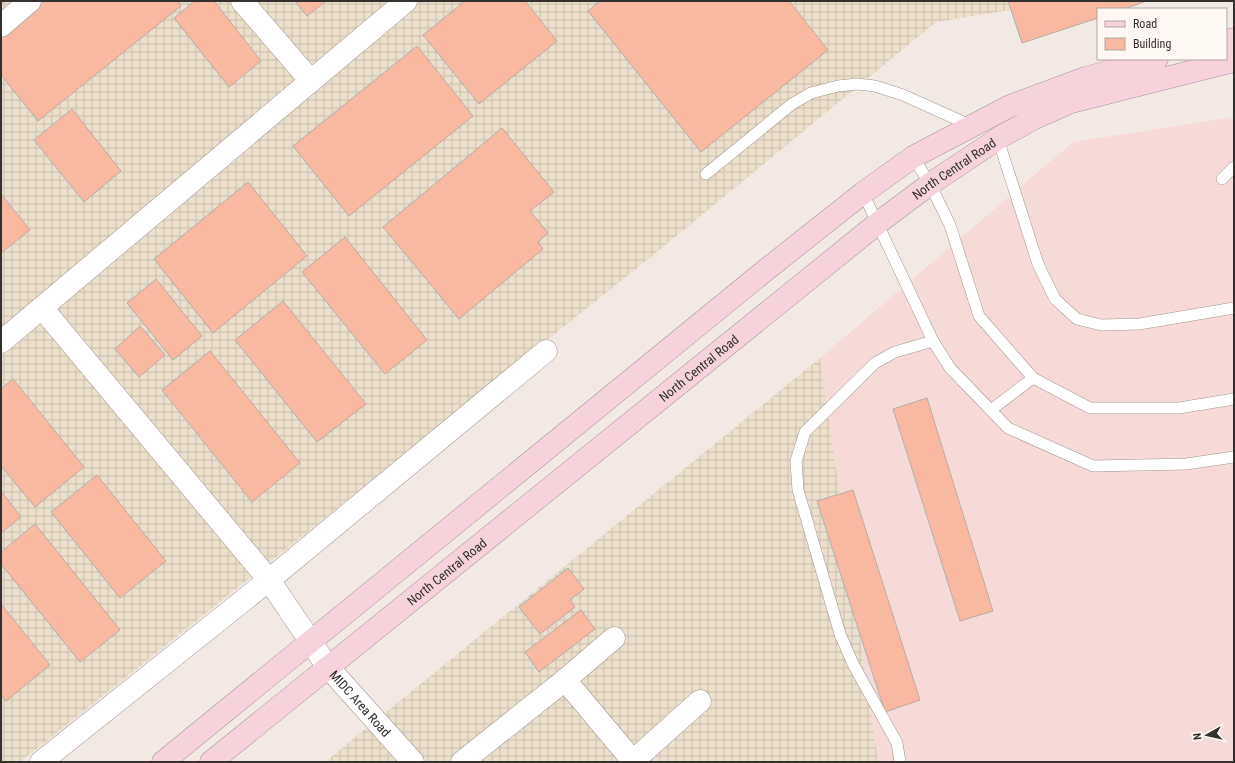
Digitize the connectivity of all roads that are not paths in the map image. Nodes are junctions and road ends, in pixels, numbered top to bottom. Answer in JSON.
{"nodes":[{"id":1,"x":30,"y":1,"type":"edge"},
{"id":2,"x":242,"y":1,"type":"edge"},
{"id":3,"x":406,"y":1,"type":"edge"},
{"id":4,"x":1,"y":26,"type":"edge"},
{"id":5,"x":1153,"y":60,"type":"edge"},
{"id":6,"x":1234,"y":61,"type":"edge"},
{"id":7,"x":311,"y":81,"type":"junction"},
{"id":8,"x":972,"y":126,"type":"junction"},
{"id":9,"x":998,"y":139,"type":"junction"},
{"id":10,"x":913,"y":157,"type":"junction"},
{"id":11,"x":1234,"y":167,"type":"edge"},
{"id":12,"x":706,"y":174,"type":"dead end"},
{"id":13,"x":1222,"y":179,"type":"dead end"},
{"id":14,"x":930,"y":184,"type":"junction"},
{"id":15,"x":863,"y":193,"type":"junction"},
{"id":16,"x":878,"y":223,"type":"junction"},
{"id":17,"x":42,"y":308,"type":"junction"},
{"id":18,"x":1234,"y":308,"type":"edge"},
{"id":19,"x":933,"y":341,"type":"junction"},
{"id":20,"x":1,"y":342,"type":"edge"},
{"id":21,"x":546,"y":351,"type":"dead end"},
{"id":22,"x":1033,"y":378,"type":"junction"},
{"id":23,"x":1234,"y":399,"type":"edge"},
{"id":24,"x":991,"y":410,"type":"junction"},
{"id":25,"x":1234,"y":457,"type":"edge"},
{"id":26,"x":268,"y":580,"type":"junction"},
{"id":27,"x":614,"y":638,"type":"dead end"},
{"id":28,"x":309,"y":642,"type":"junction"},
{"id":29,"x":327,"y":666,"type":"junction"},
{"id":30,"x":565,"y":680,"type":"junction"},
{"id":31,"x":700,"y":701,"type":"dead end"},
{"id":32,"x":41,"y":762,"type":"edge"},
{"id":33,"x":163,"y":762,"type":"edge"},
{"id":34,"x":211,"y":762,"type":"edge"},
{"id":35,"x":413,"y":762,"type":"edge"},
{"id":36,"x":462,"y":762,"type":"edge"},
{"id":37,"x":633,"y":762,"type":"edge"},
{"id":38,"x":900,"y":762,"type":"edge"}],
"edges":[{"from":1,"to":4,"type":"street"},
{"from":2,"to":7,"type":"street"},
{"from":3,"to":7,"type":"street"},
{"from":5,"to":8,"type":"main road","name":"North Central Road"},
{"from":6,"to":9,"type":"main road","name":"North Central Road"},
{"from":7,"to":17,"type":"street"},
{"from":8,"to":10,"type":"main road","name":"North Central Road"},
{"from":8,"to":12,"type":"lane"},
{"from":9,"to":14,"type":"main road","name":"North Central Road"},
{"from":9,"to":18,"type":"lane"},
{"from":10,"to":14,"type":"lane"},
{"from":10,"to":15,"type":"main road","name":"North Central Road"},
{"from":11,"to":13,"type":"lane"},
{"from":14,"to":16,"type":"main road","name":"North Central Road"},
{"from":14,"to":22,"type":"lane"},
{"from":15,"to":16,"type":"lane"},
{"from":15,"to":28,"type":"main road","name":"North Central Road"},
{"from":16,"to":19,"type":"lane"},
{"from":16,"to":29,"type":"main road","name":"North Central Road"},
{"from":17,"to":20,"type":"street"},
{"from":17,"to":26,"type":"street","name":"MIDC Area Road"},
{"from":19,"to":24,"type":"lane"},
{"from":19,"to":38,"type":"lane"},
{"from":21,"to":26,"type":"street"},
{"from":22,"to":23,"type":"lane"},
{"from":22,"to":24,"type":"lane"},
{"from":24,"to":25,"type":"lane"},
{"from":26,"to":28,"type":"street","name":"MIDC Area Road"},
{"from":26,"to":32,"type":"street"},
{"from":27,"to":30,"type":"street"},
{"from":28,"to":29,"type":"street","name":"MIDC Area Road"},
{"from":28,"to":33,"type":"main road","name":"North Central Road"},
{"from":29,"to":34,"type":"main road","name":"North Central Road"},
{"from":29,"to":35,"type":"street","name":"MIDC Area Road"},
{"from":30,"to":36,"type":"street"},
{"from":30,"to":37,"type":"street"},
{"from":31,"to":37,"type":"street"}]}
